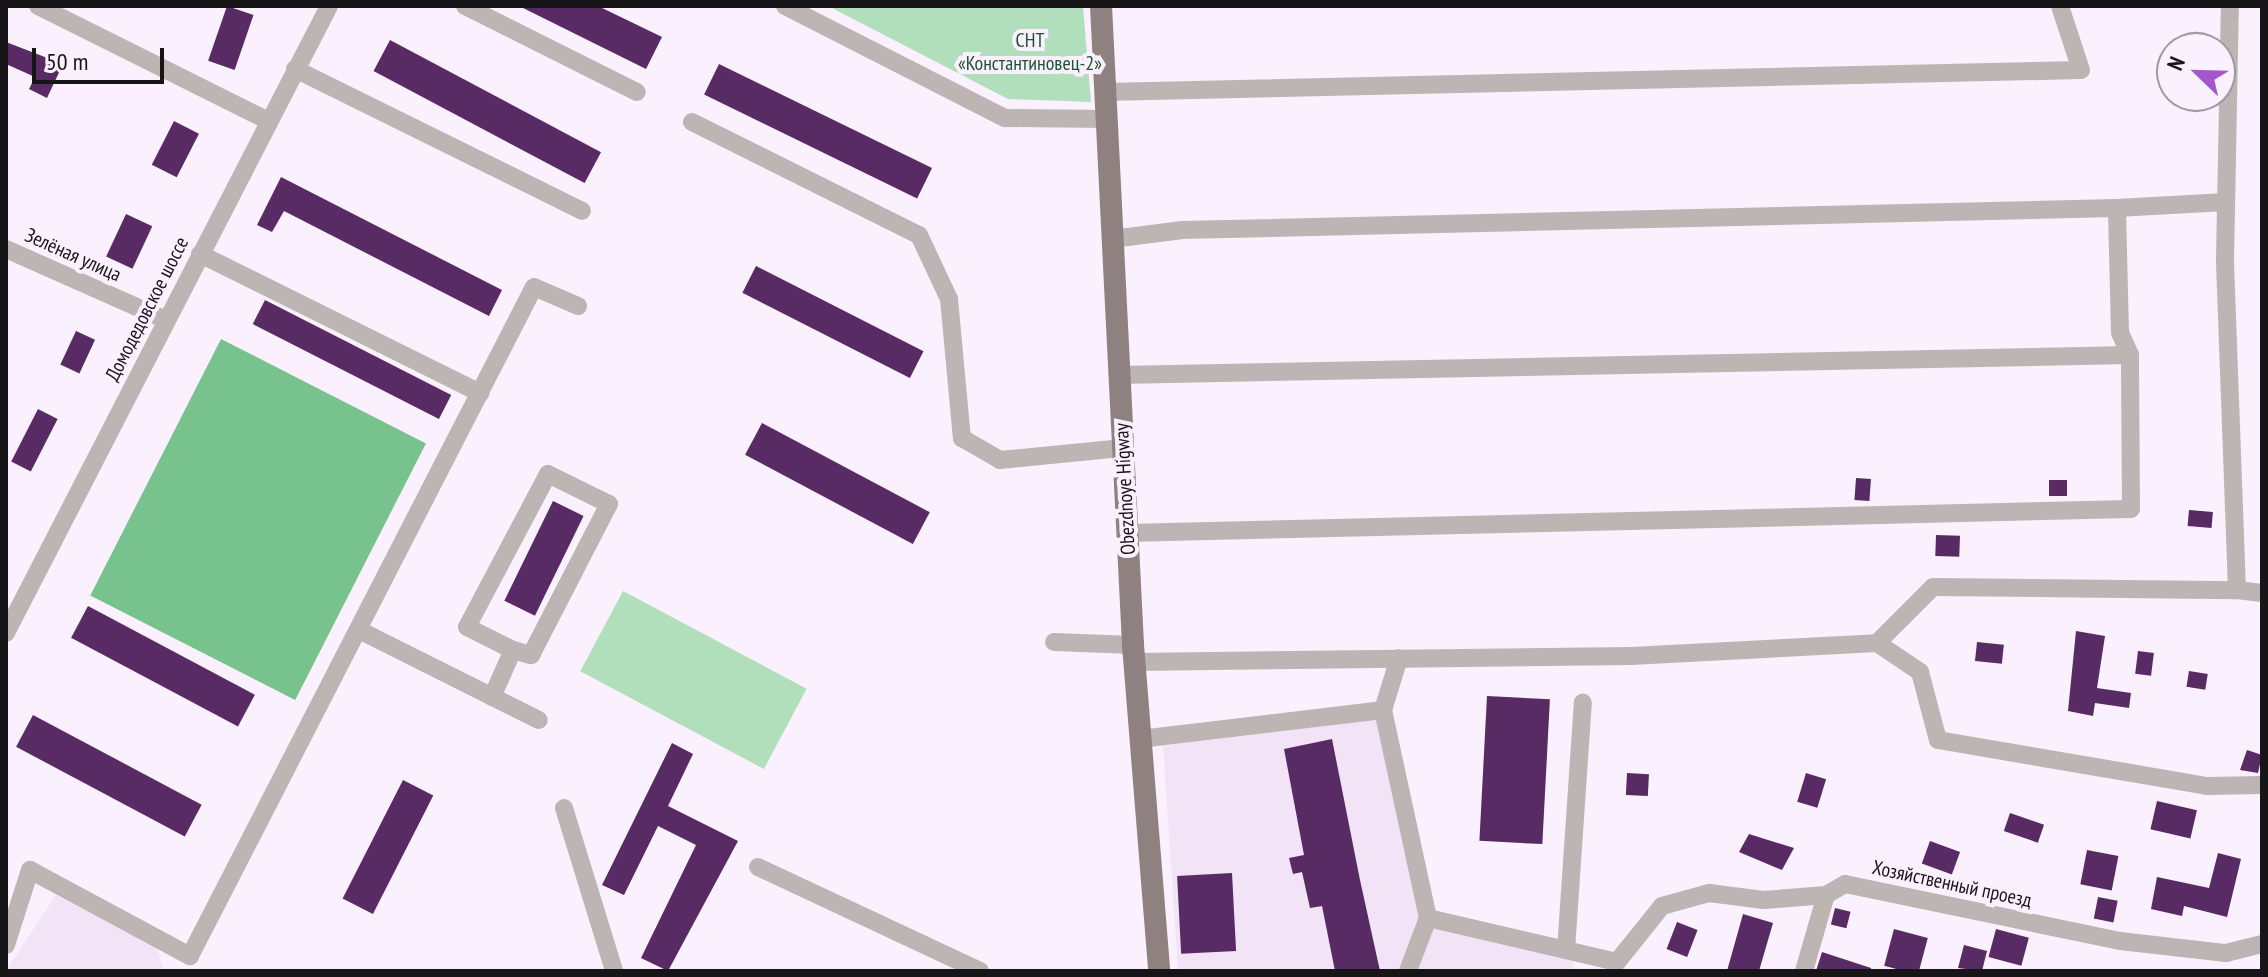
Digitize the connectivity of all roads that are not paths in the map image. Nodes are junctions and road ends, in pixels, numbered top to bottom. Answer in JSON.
{"nodes":[{"id":1,"x":38,"y":6,"type":"edge"},
{"id":2,"x":329,"y":6,"type":"edge"},
{"id":3,"x":465,"y":6,"type":"edge"},
{"id":4,"x":785,"y":6,"type":"edge"},
{"id":5,"x":1101,"y":6,"type":"edge"},
{"id":6,"x":2060,"y":6,"type":"edge"},
{"id":7,"x":2230,"y":6,"type":"edge"},
{"id":8,"x":295,"y":69,"type":"junction"},
{"id":9,"x":637,"y":92,"type":"dead end"},
{"id":10,"x":1105,"y":92,"type":"junction"},
{"id":11,"x":1106,"y":119,"type":"junction"},
{"id":12,"x":267,"y":120,"type":"junction"},
{"id":13,"x":692,"y":122,"type":"dead end"},
{"id":14,"x":2226,"y":202,"type":"junction"},
{"id":15,"x":2117,"y":208,"type":"junction"},
{"id":16,"x":582,"y":211,"type":"dead end"},
{"id":17,"x":1112,"y":239,"type":"junction"},
{"id":18,"x":6,"y":249,"type":"edge"},
{"id":19,"x":200,"y":254,"type":"junction"},
{"id":20,"x":578,"y":306,"type":"dead end"},
{"id":21,"x":166,"y":320,"type":"junction"},
{"id":22,"x":2130,"y":355,"type":"junction"},
{"id":23,"x":1119,"y":375,"type":"junction"},
{"id":24,"x":480,"y":393,"type":"junction"},
{"id":25,"x":1123,"y":448,"type":"junction"},
{"id":26,"x":1127,"y":533,"type":"junction"},
{"id":27,"x":2237,"y":590,"type":"junction"},
{"id":28,"x":2262,"y":593,"type":"edge"},
{"id":29,"x":359,"y":630,"type":"junction"},
{"id":30,"x":6,"y":633,"type":"edge"},
{"id":31,"x":1054,"y":642,"type":"dead end"},
{"id":32,"x":1877,"y":643,"type":"junction"},
{"id":33,"x":513,"y":650,"type":"junction"},
{"id":34,"x":1133,"y":653,"type":"junction"},
{"id":35,"x":1399,"y":658,"type":"junction"},
{"id":36,"x":492,"y":697,"type":"junction"},
{"id":37,"x":1583,"y":703,"type":"dead end"},
{"id":38,"x":1383,"y":710,"type":"junction"},
{"id":39,"x":539,"y":720,"type":"dead end"},
{"id":40,"x":1140,"y":739,"type":"junction"},
{"id":41,"x":2262,"y":785,"type":"edge"},
{"id":42,"x":564,"y":808,"type":"dead end"},
{"id":43,"x":758,"y":867,"type":"dead end"},
{"id":44,"x":1826,"y":895,"type":"junction"},
{"id":45,"x":1428,"y":918,"type":"junction"},
{"id":46,"x":2262,"y":944,"type":"edge"},
{"id":47,"x":6,"y":945,"type":"edge"},
{"id":48,"x":1566,"y":950,"type":"junction"},
{"id":49,"x":614,"y":971,"type":"edge"},
{"id":50,"x":980,"y":971,"type":"edge"},
{"id":51,"x":1159,"y":971,"type":"edge"},
{"id":52,"x":1408,"y":971,"type":"edge"},
{"id":53,"x":1804,"y":971,"type":"edge"}],
"edges":[{"from":1,"to":12,"type":"street"},
{"from":2,"to":8,"type":"street","name":"Домодедовское шоссе"},
{"from":3,"to":9,"type":"street"},
{"from":4,"to":11,"type":"street"},
{"from":5,"to":10,"type":"main road","name":"Obezdnoye Higway"},
{"from":6,"to":10,"type":"street"},
{"from":7,"to":14,"type":"street"},
{"from":8,"to":12,"type":"street","name":"Домодедовское шоссе"},
{"from":8,"to":16,"type":"street"},
{"from":10,"to":11,"type":"main road","name":"Obezdnoye Higway"},
{"from":11,"to":17,"type":"main road","name":"Obezdnoye Higway"},
{"from":12,"to":19,"type":"street","name":"Домодедовское шоссе"},
{"from":13,"to":25,"type":"street"},
{"from":14,"to":15,"type":"street"},
{"from":14,"to":27,"type":"street"},
{"from":15,"to":17,"type":"street"},
{"from":15,"to":22,"type":"street"},
{"from":17,"to":23,"type":"main road","name":"Obezdnoye Higway"},
{"from":18,"to":21,"type":"street","name":"Зелёная улица"},
{"from":19,"to":21,"type":"street","name":"Домодедовское шоссе"},
{"from":19,"to":24,"type":"street"},
{"from":20,"to":24,"type":"street"},
{"from":21,"to":30,"type":"street","name":"Домодедовское шоссе"},
{"from":22,"to":23,"type":"street"},
{"from":22,"to":26,"type":"street"},
{"from":23,"to":25,"type":"main road","name":"Obezdnoye Higway"},
{"from":24,"to":29,"type":"street"},
{"from":25,"to":26,"type":"main road","name":"Obezdnoye Higway"},
{"from":26,"to":34,"type":"main road","name":"Obezdnoye Higway"},
{"from":27,"to":28,"type":"street"},
{"from":27,"to":32,"type":"street"},
{"from":29,"to":36,"type":"street"},
{"from":29,"to":47,"type":"street"},
{"from":31,"to":34,"type":"street"},
{"from":32,"to":35,"type":"street"},
{"from":32,"to":41,"type":"street"},
{"from":33,"to":33,"type":"street"},
{"from":33,"to":36,"type":"street"},
{"from":34,"to":35,"type":"street"},
{"from":34,"to":40,"type":"main road","name":"Obezdnoye Higway"},
{"from":35,"to":38,"type":"street"},
{"from":36,"to":39,"type":"street"},
{"from":37,"to":48,"type":"street"},
{"from":38,"to":40,"type":"street"},
{"from":38,"to":45,"type":"street"},
{"from":40,"to":51,"type":"main road","name":"Obezdnoye Higway"},
{"from":42,"to":49,"type":"street"},
{"from":43,"to":50,"type":"street"},
{"from":44,"to":46,"type":"street","name":"Хозяйственный проезд"},
{"from":44,"to":48,"type":"street","name":"Хозяйственный проезд"},
{"from":44,"to":53,"type":"street"},
{"from":45,"to":48,"type":"street","name":"Хозяйственный проезд"},
{"from":45,"to":52,"type":"street"}]}
